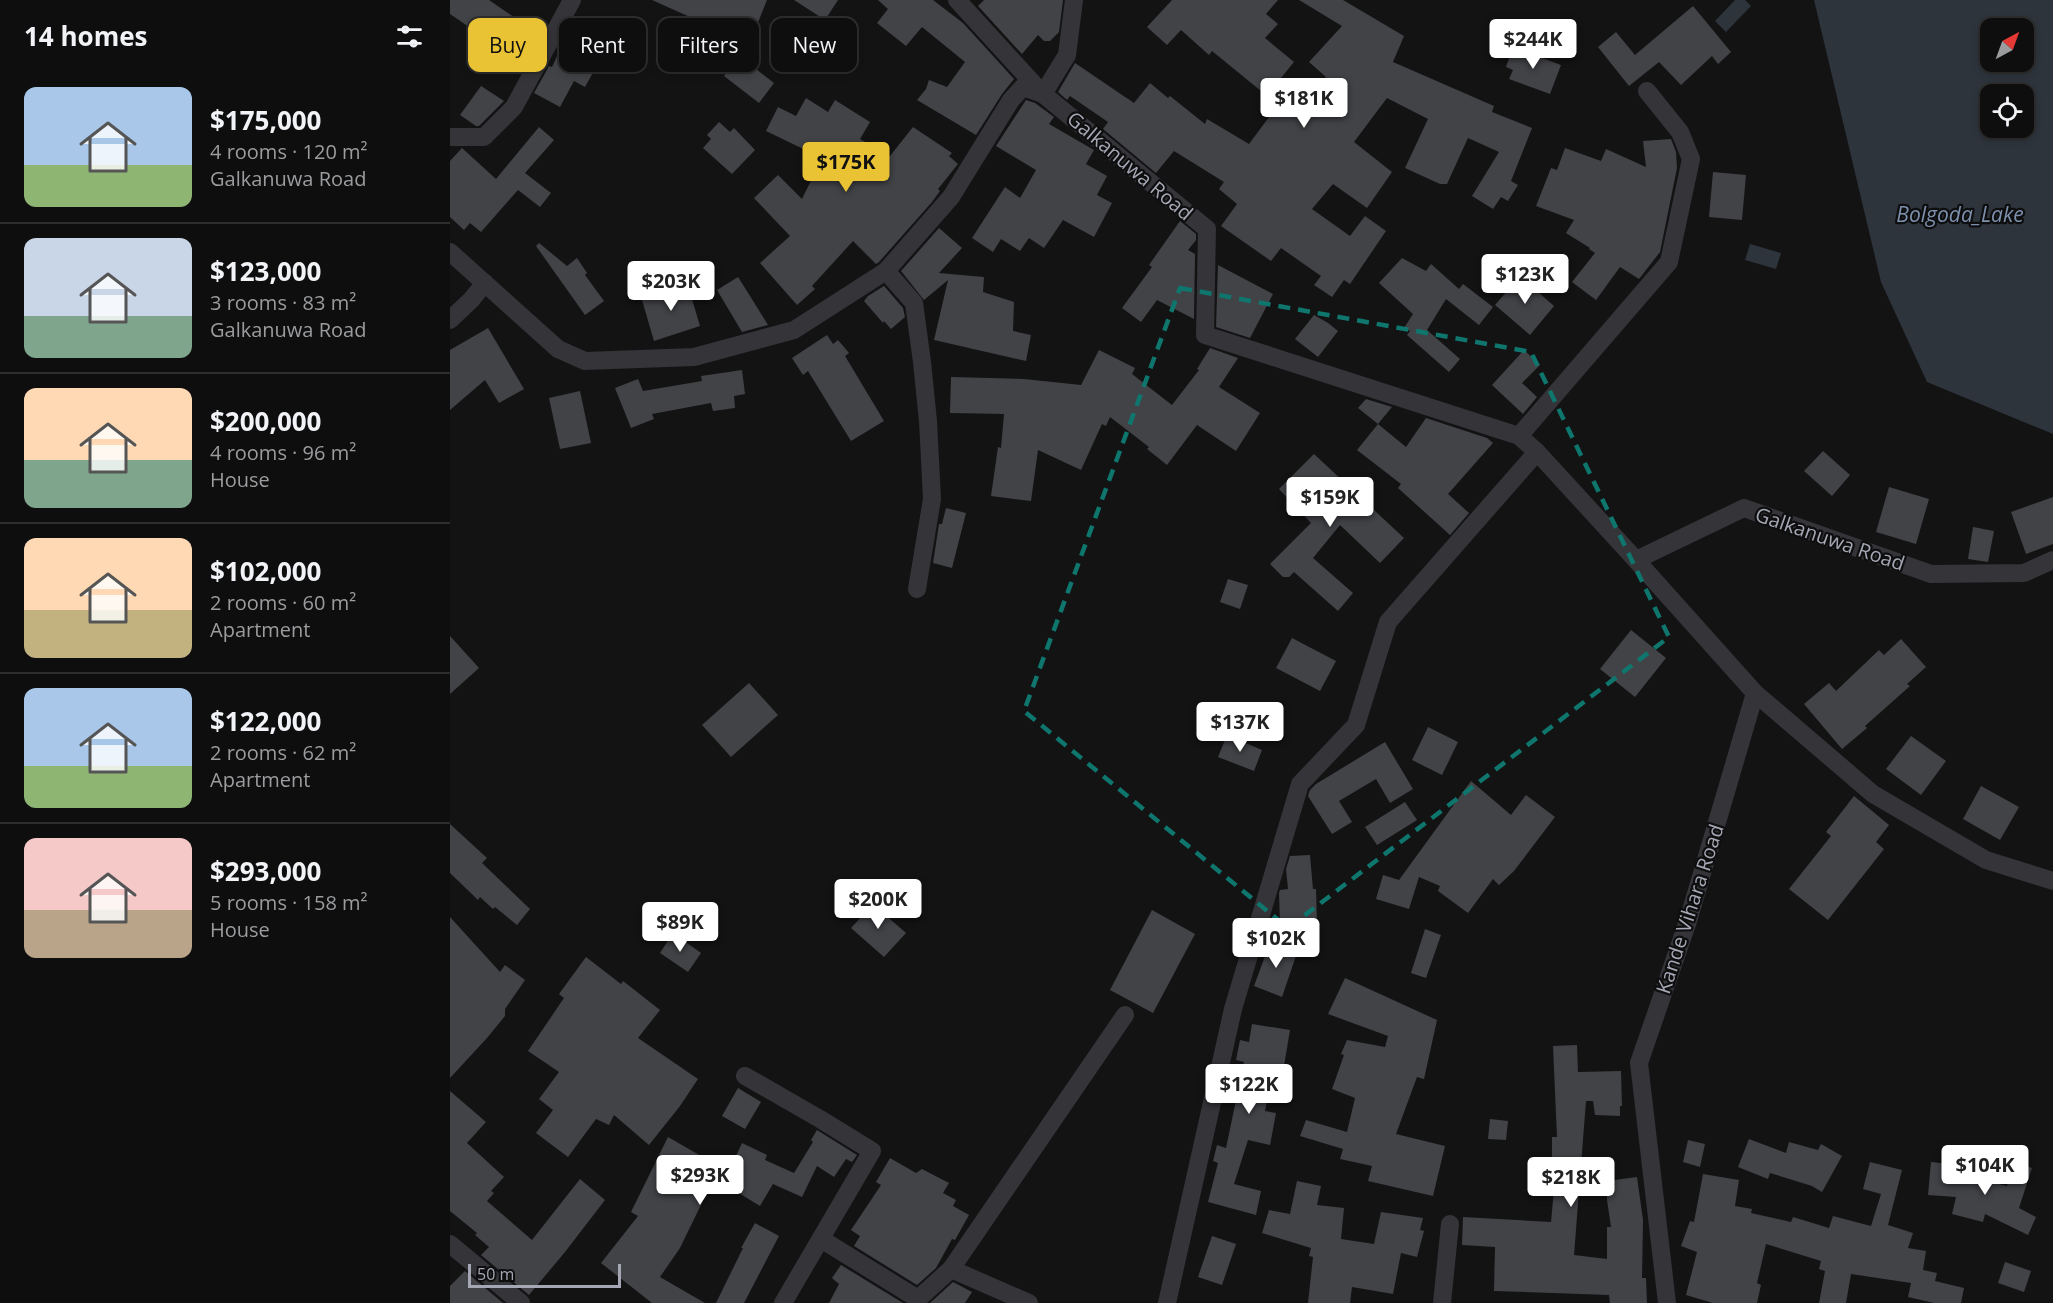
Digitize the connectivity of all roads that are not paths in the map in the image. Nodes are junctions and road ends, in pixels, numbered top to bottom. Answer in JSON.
{"nodes":[{"id":1,"x":572,"y":0,"type":"edge"},
{"id":2,"x":957,"y":0,"type":"edge"},
{"id":3,"x":1074,"y":0,"type":"edge"},
{"id":4,"x":1647,"y":91,"type":"dead end"},
{"id":5,"x":1043,"y":94,"type":"junction"},
{"id":6,"x":450,"y":137,"type":"edge"},
{"id":7,"x":450,"y":252,"type":"edge"},
{"id":8,"x":886,"y":271,"type":"junction"},
{"id":9,"x":485,"y":283,"type":"junction"},
{"id":10,"x":450,"y":320,"type":"edge"},
{"id":11,"x":1519,"y":436,"type":"junction"},
{"id":12,"x":1537,"y":453,"type":"junction"},
{"id":13,"x":1636,"y":560,"type":"junction"},
{"id":14,"x":2053,"y":560,"type":"edge"},
{"id":15,"x":918,"y":589,"type":"dead end"},
{"id":16,"x":1755,"y":693,"type":"junction"},
{"id":17,"x":2053,"y":880,"type":"edge"},
{"id":18,"x":1125,"y":1015,"type":"dead end"},
{"id":19,"x":745,"y":1076,"type":"dead end"},
{"id":20,"x":1450,"y":1224,"type":"dead end"},
{"id":21,"x":821,"y":1239,"type":"junction"},
{"id":22,"x":450,"y":1244,"type":"edge"},
{"id":23,"x":951,"y":1269,"type":"junction"},
{"id":24,"x":521,"y":1303,"type":"edge"},
{"id":25,"x":783,"y":1303,"type":"edge"},
{"id":26,"x":1029,"y":1303,"type":"edge"},
{"id":27,"x":1167,"y":1303,"type":"edge"},
{"id":28,"x":1442,"y":1303,"type":"edge"},
{"id":29,"x":1668,"y":1303,"type":"edge"}],
"edges":[{"from":1,"to":6,"type":"street"},
{"from":2,"to":5,"type":"street"},
{"from":3,"to":5,"type":"street"},
{"from":4,"to":11,"type":"street"},
{"from":5,"to":8,"type":"street"},
{"from":5,"to":11,"type":"street","name":"Galkanuwa Road"},
{"from":7,"to":9,"type":"street"},
{"from":8,"to":9,"type":"street"},
{"from":8,"to":15,"type":"street"},
{"from":9,"to":10,"type":"street"},
{"from":11,"to":12,"type":"street","name":"Galkanuwa Road"},
{"from":12,"to":13,"type":"street","name":"Galkanuwa Road"},
{"from":12,"to":27,"type":"street"},
{"from":13,"to":14,"type":"street","name":"Galkanuwa Road"},
{"from":13,"to":16,"type":"street"},
{"from":16,"to":17,"type":"street"},
{"from":16,"to":29,"type":"street","name":"Kande Vihara Road"},
{"from":18,"to":23,"type":"street"},
{"from":19,"to":21,"type":"street"},
{"from":20,"to":28,"type":"street"},
{"from":21,"to":23,"type":"street"},
{"from":21,"to":25,"type":"street"},
{"from":22,"to":24,"type":"street"},
{"from":23,"to":26,"type":"street"}]}
